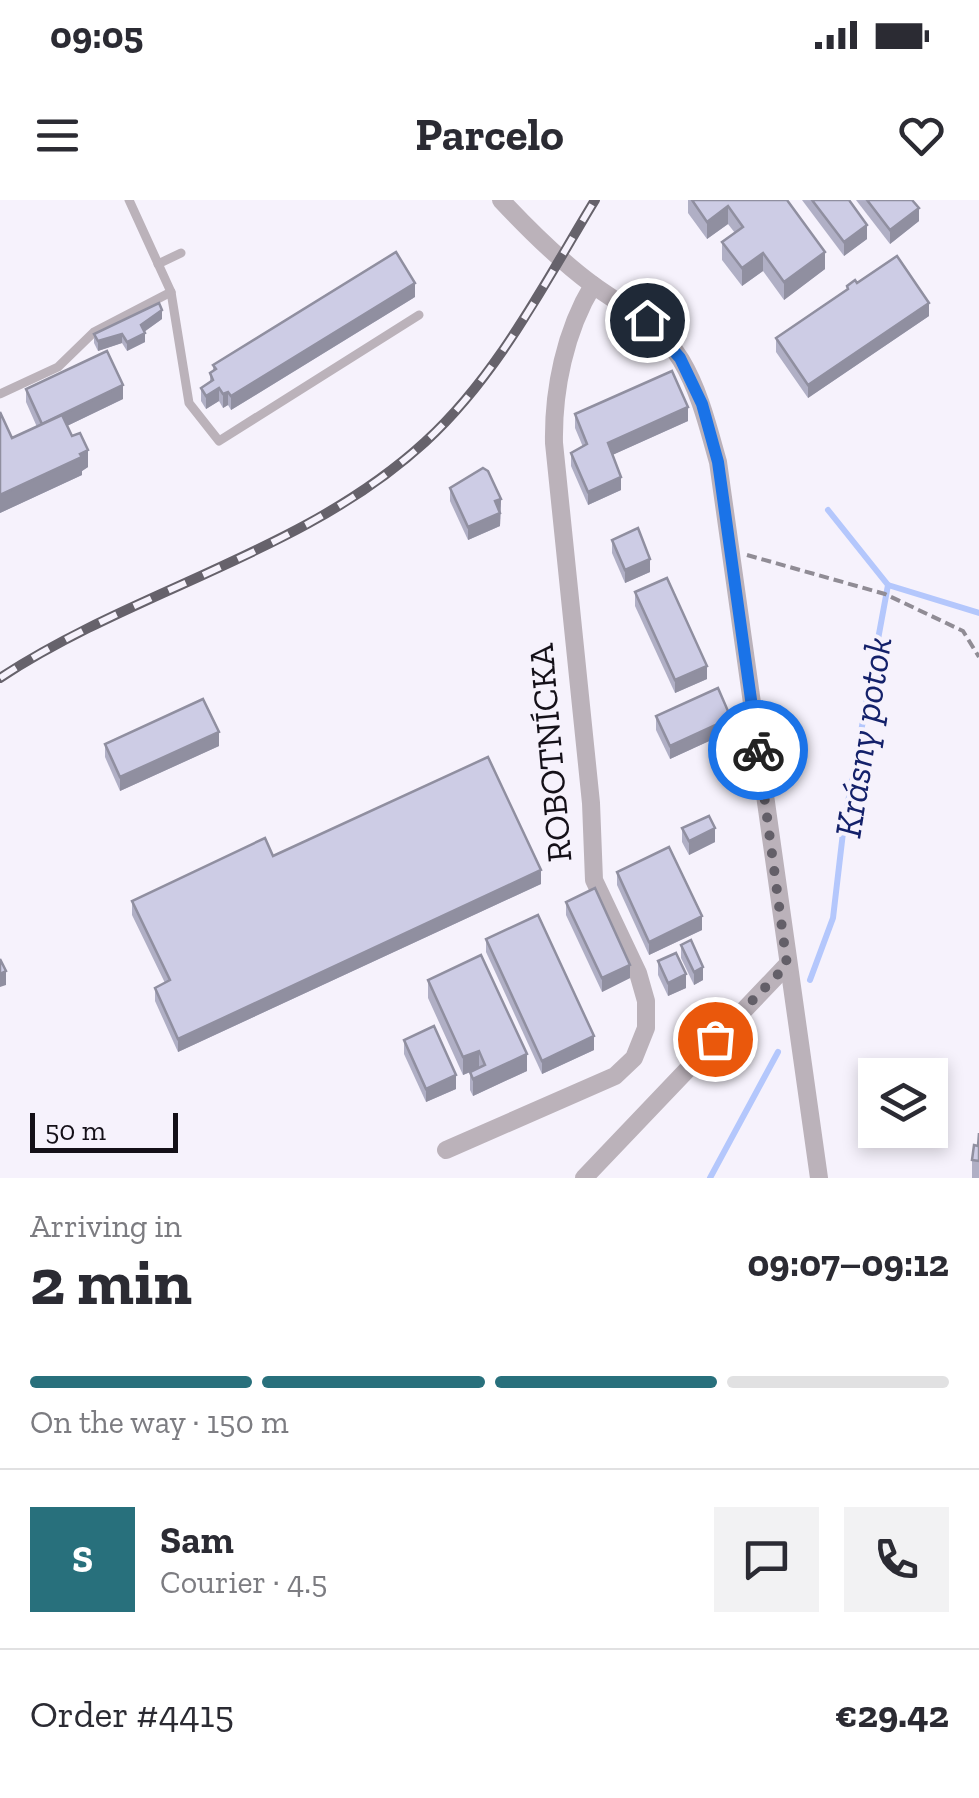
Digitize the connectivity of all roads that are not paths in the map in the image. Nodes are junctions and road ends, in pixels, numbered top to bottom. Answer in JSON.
{"nodes":[{"id":1,"x":129,"y":200,"type":"edge"},
{"id":2,"x":501,"y":200,"type":"edge"},
{"id":3,"x":181,"y":254,"type":"dead end"},
{"id":4,"x":158,"y":264,"type":"junction"},
{"id":5,"x":593,"y":285,"type":"junction"},
{"id":6,"x":170,"y":292,"type":"junction"},
{"id":7,"x":419,"y":315,"type":"dead end"},
{"id":8,"x":0,"y":394,"type":"edge"},
{"id":9,"x":787,"y":965,"type":"junction"},
{"id":10,"x":446,"y":1150,"type":"dead end"},
{"id":11,"x":584,"y":1178,"type":"edge"},
{"id":12,"x":819,"y":1178,"type":"edge"}],
"edges":[{"from":1,"to":4,"type":"lane"},
{"from":2,"to":5,"type":"street"},
{"from":3,"to":4,"type":"lane"},
{"from":4,"to":6,"type":"lane"},
{"from":5,"to":9,"type":"street"},
{"from":5,"to":10,"type":"street","name":"ROBOTNÍCKA"},
{"from":6,"to":7,"type":"lane"},
{"from":6,"to":8,"type":"lane"},
{"from":9,"to":11,"type":"street"},
{"from":9,"to":12,"type":"street"}]}
